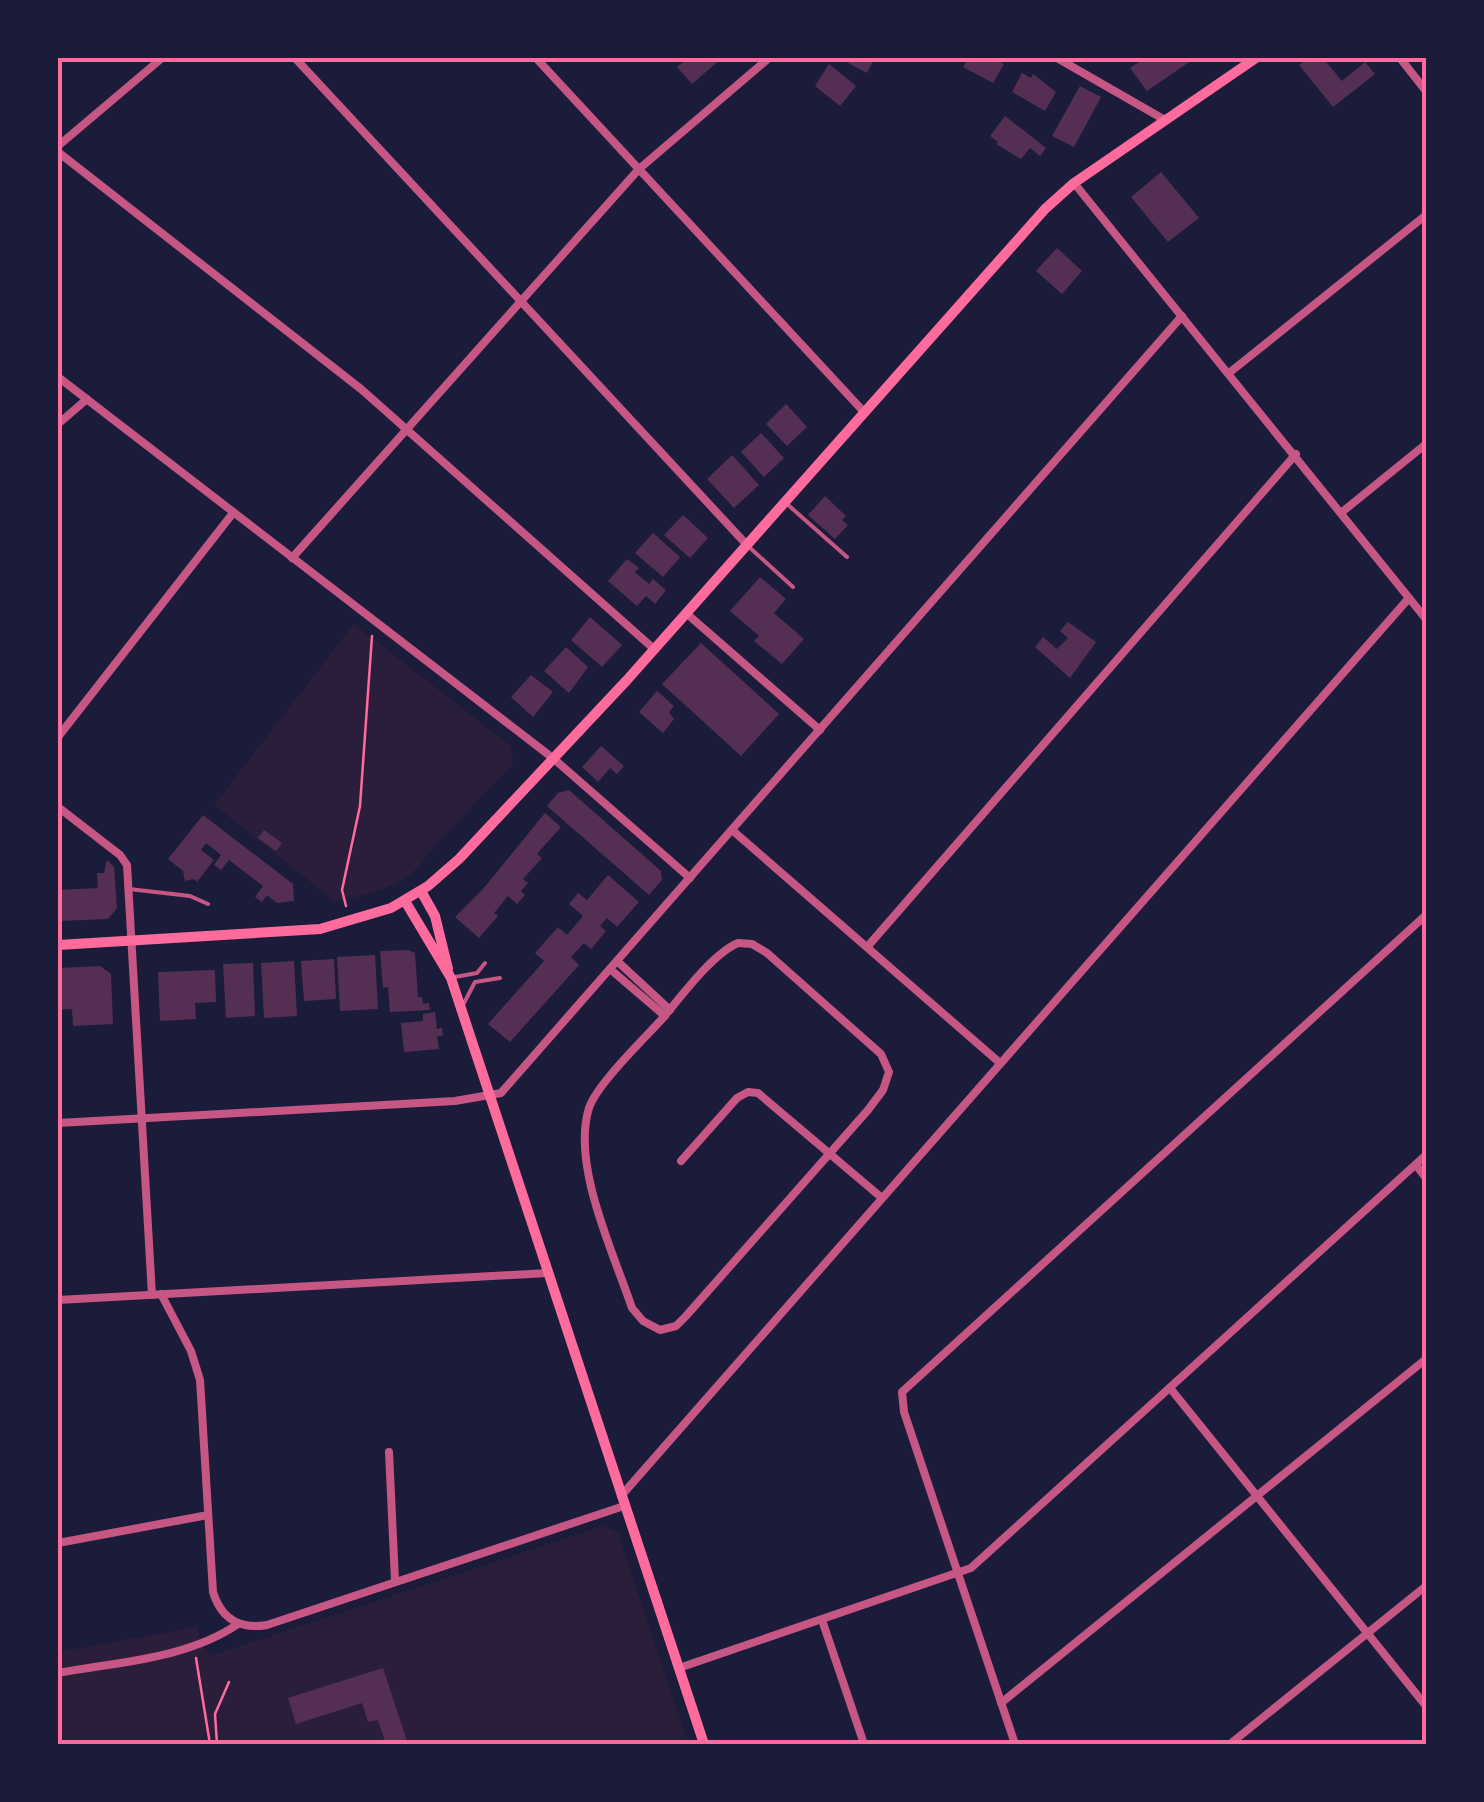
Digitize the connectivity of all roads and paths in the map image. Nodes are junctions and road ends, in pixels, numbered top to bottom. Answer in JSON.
{"nodes":[{"id":1,"x":162,"y":58,"type":"edge"},
{"id":2,"x":295,"y":58,"type":"edge"},
{"id":3,"x":536,"y":58,"type":"edge"},
{"id":4,"x":769,"y":58,"type":"edge"},
{"id":5,"x":1060,"y":58,"type":"edge"},
{"id":6,"x":1256,"y":58,"type":"edge"},
{"id":7,"x":1400,"y":58,"type":"edge"},
{"id":8,"x":1426,"y":91,"type":"edge"},
{"id":9,"x":1166,"y":120,"type":"junction"},
{"id":10,"x":58,"y":149,"type":"edge"},
{"id":11,"x":639,"y":169,"type":"junction"},
{"id":12,"x":1074,"y":183,"type":"junction"},
{"id":13,"x":1426,"y":215,"type":"edge"},
{"id":14,"x":520,"y":301,"type":"junction"},
{"id":15,"x":1182,"y":316,"type":"junction"},
{"id":16,"x":1230,"y":373,"type":"junction"},
{"id":17,"x":58,"y":377,"type":"edge"},
{"id":18,"x":86,"y":399,"type":"junction"},
{"id":19,"x":864,"y":412,"type":"junction"},
{"id":20,"x":58,"y":424,"type":"edge"},
{"id":21,"x":407,"y":429,"type":"junction"},
{"id":22,"x":1426,"y":444,"type":"edge"},
{"id":23,"x":1296,"y":454,"type":"junction"},
{"id":24,"x":784,"y":502,"type":"junction"},
{"id":25,"x":1342,"y":512,"type":"junction"},
{"id":26,"x":233,"y":513,"type":"junction"},
{"id":27,"x":747,"y":545,"type":"junction"},
{"id":28,"x":847,"y":557,"type":"dead end"},
{"id":29,"x":292,"y":558,"type":"junction"},
{"id":30,"x":793,"y":587,"type":"dead end"},
{"id":31,"x":1409,"y":598,"type":"junction"},
{"id":32,"x":686,"y":614,"type":"junction"},
{"id":33,"x":1426,"y":619,"type":"edge"},
{"id":34,"x":372,"y":634,"type":"dead end"},
{"id":35,"x":654,"y":649,"type":"junction"},
{"id":36,"x":820,"y":730,"type":"junction"},
{"id":37,"x":58,"y":737,"type":"edge"},
{"id":38,"x":554,"y":759,"type":"junction"},
{"id":39,"x":58,"y":807,"type":"edge"},
{"id":40,"x":732,"y":830,"type":"junction"},
{"id":41,"x":690,"y":878,"type":"junction"},
{"id":42,"x":129,"y":889,"type":"junction"},
{"id":43,"x":421,"y":891,"type":"junction"},
{"id":44,"x":406,"y":901,"type":"junction"},
{"id":45,"x":208,"y":904,"type":"dead end"},
{"id":46,"x":346,"y":906,"type":"dead end"},
{"id":47,"x":1426,"y":915,"type":"edge"},
{"id":48,"x":132,"y":940,"type":"junction"},
{"id":49,"x":58,"y":945,"type":"edge"},
{"id":50,"x":868,"y":946,"type":"junction"},
{"id":51,"x":485,"y":963,"type":"dead end"},
{"id":52,"x":614,"y":965,"type":"junction"},
{"id":53,"x":450,"y":977,"type":"junction"},
{"id":54,"x":500,"y":978,"type":"dead end"},
{"id":55,"x":668,"y":1013,"type":"junction"},
{"id":56,"x":463,"y":1018,"type":"junction"},
{"id":57,"x":1000,"y":1063,"type":"junction"},
{"id":58,"x":490,"y":1097,"type":"junction"},
{"id":59,"x":141,"y":1118,"type":"junction"},
{"id":60,"x":58,"y":1123,"type":"edge"},
{"id":61,"x":830,"y":1153,"type":"junction"},
{"id":62,"x":1426,"y":1155,"type":"edge"},
{"id":63,"x":682,"y":1161,"type":"dead end"},
{"id":64,"x":1416,"y":1165,"type":"junction"},
{"id":65,"x":1426,"y":1178,"type":"edge"},
{"id":66,"x":882,"y":1198,"type":"junction"},
{"id":67,"x":548,"y":1273,"type":"junction"},
{"id":68,"x":157,"y":1294,"type":"junction"},
{"id":69,"x":58,"y":1300,"type":"edge"},
{"id":70,"x":1426,"y":1358,"type":"edge"},
{"id":71,"x":1170,"y":1388,"type":"junction"},
{"id":72,"x":389,"y":1452,"type":"dead end"},
{"id":73,"x":1257,"y":1496,"type":"junction"},
{"id":74,"x":622,"y":1501,"type":"junction"},
{"id":75,"x":208,"y":1516,"type":"junction"},
{"id":76,"x":58,"y":1543,"type":"edge"},
{"id":77,"x":958,"y":1574,"type":"junction"},
{"id":78,"x":395,"y":1580,"type":"junction"},
{"id":79,"x":1426,"y":1586,"type":"edge"},
{"id":80,"x":822,"y":1620,"type":"junction"},
{"id":81,"x":238,"y":1624,"type":"junction"},
{"id":82,"x":1368,"y":1633,"type":"junction"},
{"id":83,"x":202,"y":1644,"type":"junction"},
{"id":84,"x":679,"y":1668,"type":"junction"},
{"id":85,"x":58,"y":1673,"type":"edge"},
{"id":86,"x":229,"y":1682,"type":"dead end"},
{"id":87,"x":1001,"y":1703,"type":"junction"},
{"id":88,"x":1426,"y":1706,"type":"edge"},
{"id":89,"x":210,"y":1744,"type":"edge"},
{"id":90,"x":217,"y":1744,"type":"edge"},
{"id":91,"x":704,"y":1744,"type":"edge"},
{"id":92,"x":864,"y":1744,"type":"edge"},
{"id":93,"x":1015,"y":1744,"type":"edge"},
{"id":94,"x":1230,"y":1744,"type":"edge"}],
"edges":[{"from":1,"to":10,"type":"street"},
{"from":2,"to":14,"type":"street"},
{"from":3,"to":11,"type":"street"},
{"from":4,"to":11,"type":"street"},
{"from":5,"to":9,"type":"street"},
{"from":6,"to":9,"type":"main road"},
{"from":7,"to":8,"type":"street"},
{"from":9,"to":12,"type":"main road"},
{"from":10,"to":21,"type":"street"},
{"from":11,"to":14,"type":"street"},
{"from":11,"to":19,"type":"street"},
{"from":12,"to":15,"type":"street"},
{"from":12,"to":19,"type":"main road"},
{"from":13,"to":16,"type":"street"},
{"from":14,"to":21,"type":"street"},
{"from":14,"to":27,"type":"street"},
{"from":15,"to":16,"type":"street"},
{"from":15,"to":36,"type":"street"},
{"from":16,"to":23,"type":"street"},
{"from":17,"to":18,"type":"street"},
{"from":18,"to":20,"type":"street"},
{"from":18,"to":26,"type":"street"},
{"from":19,"to":24,"type":"main road"},
{"from":21,"to":29,"type":"street"},
{"from":21,"to":35,"type":"street"},
{"from":22,"to":25,"type":"street"},
{"from":23,"to":25,"type":"street"},
{"from":23,"to":50,"type":"street"},
{"from":24,"to":27,"type":"main road"},
{"from":24,"to":28,"type":"lane"},
{"from":25,"to":31,"type":"street"},
{"from":26,"to":29,"type":"street"},
{"from":26,"to":37,"type":"street"},
{"from":27,"to":30,"type":"lane"},
{"from":27,"to":32,"type":"main road"},
{"from":29,"to":38,"type":"street"},
{"from":31,"to":33,"type":"street"},
{"from":31,"to":57,"type":"street"},
{"from":32,"to":35,"type":"main road"},
{"from":32,"to":36,"type":"street"},
{"from":34,"to":46,"type":"path"},
{"from":35,"to":38,"type":"main road"},
{"from":36,"to":40,"type":"street"},
{"from":38,"to":41,"type":"street"},
{"from":38,"to":43,"type":"main road"},
{"from":39,"to":42,"type":"street"},
{"from":40,"to":41,"type":"street"},
{"from":40,"to":50,"type":"street"},
{"from":41,"to":52,"type":"street"},
{"from":42,"to":45,"type":"lane"},
{"from":42,"to":48,"type":"street"},
{"from":43,"to":44,"type":"main road"},
{"from":43,"to":53,"type":"main road"},
{"from":44,"to":48,"type":"main road"},
{"from":44,"to":53,"type":"main road"},
{"from":47,"to":77,"type":"street"},
{"from":48,"to":49,"type":"main road"},
{"from":48,"to":59,"type":"street"},
{"from":50,"to":57,"type":"street"},
{"from":51,"to":53,"type":"lane"},
{"from":52,"to":55,"type":"street"},
{"from":52,"to":58,"type":"street"},
{"from":53,"to":56,"type":"main road"},
{"from":54,"to":56,"type":"lane"},
{"from":55,"to":61,"type":"street"},
{"from":55,"to":61,"type":"street"},
{"from":56,"to":58,"type":"main road"},
{"from":57,"to":66,"type":"street"},
{"from":58,"to":59,"type":"street"},
{"from":58,"to":67,"type":"main road"},
{"from":59,"to":60,"type":"street"},
{"from":59,"to":68,"type":"street"},
{"from":61,"to":63,"type":"street"},
{"from":61,"to":66,"type":"street"},
{"from":62,"to":64,"type":"street"},
{"from":64,"to":65,"type":"street"},
{"from":64,"to":71,"type":"street"},
{"from":66,"to":74,"type":"street"},
{"from":67,"to":68,"type":"street"},
{"from":67,"to":74,"type":"main road"},
{"from":68,"to":69,"type":"street"},
{"from":68,"to":75,"type":"street"},
{"from":70,"to":73,"type":"street"},
{"from":71,"to":73,"type":"street"},
{"from":71,"to":77,"type":"street"},
{"from":72,"to":78,"type":"street"},
{"from":73,"to":82,"type":"street"},
{"from":73,"to":87,"type":"street"},
{"from":74,"to":78,"type":"street"},
{"from":74,"to":84,"type":"main road"},
{"from":75,"to":76,"type":"street"},
{"from":75,"to":81,"type":"street"},
{"from":77,"to":80,"type":"street"},
{"from":77,"to":87,"type":"street"},
{"from":78,"to":81,"type":"street"},
{"from":79,"to":82,"type":"street"},
{"from":80,"to":84,"type":"street"},
{"from":80,"to":92,"type":"street"},
{"from":81,"to":83,"type":"street"},
{"from":82,"to":88,"type":"street"},
{"from":82,"to":94,"type":"street"},
{"from":83,"to":85,"type":"street"},
{"from":83,"to":89,"type":"path"},
{"from":84,"to":91,"type":"main road"},
{"from":86,"to":90,"type":"path"},
{"from":87,"to":93,"type":"street"}]}
